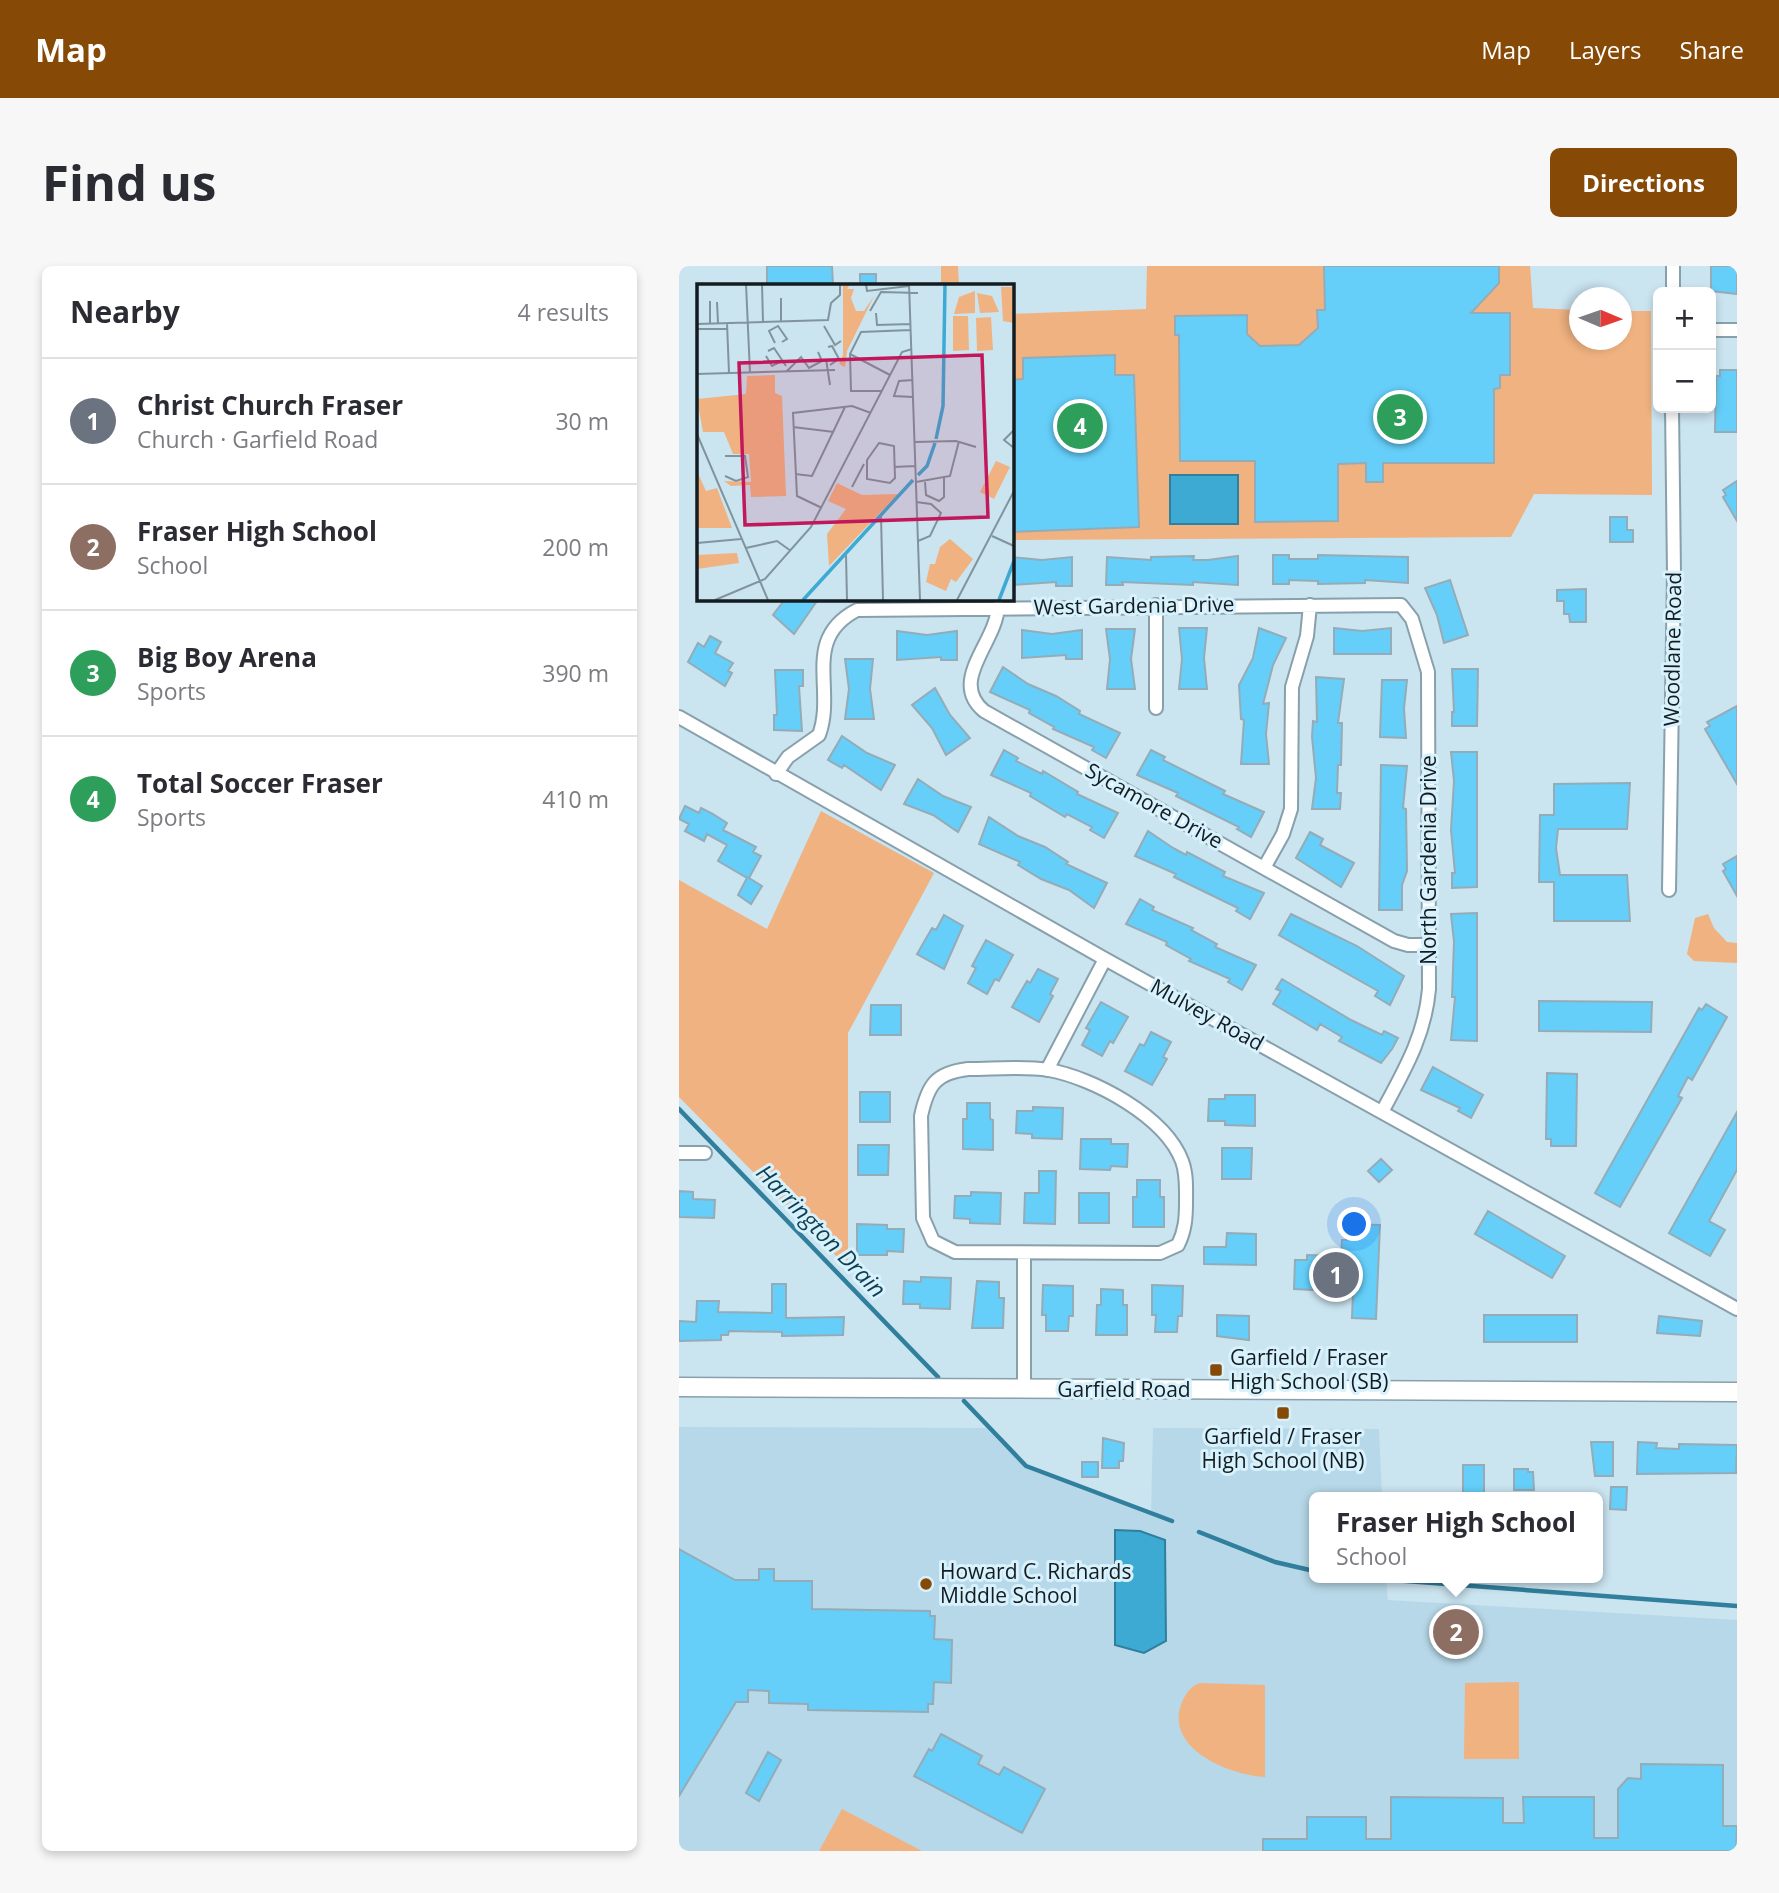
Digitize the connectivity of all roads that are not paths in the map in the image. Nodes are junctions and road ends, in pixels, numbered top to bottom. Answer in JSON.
{"nodes":[{"id":1,"x":1673,"y":266,"type":"edge"},
{"id":2,"x":1673,"y":287,"type":"edge"},
{"id":3,"x":1716,"y":330,"type":"edge"},
{"id":4,"x":1737,"y":330,"type":"edge"},
{"id":5,"x":1672,"y":413,"type":"edge"},
{"id":6,"x":1401,"y":604,"type":"joint"},
{"id":7,"x":1156,"y":605,"type":"junction"},
{"id":8,"x":1310,"y":605,"type":"junction"},
{"id":9,"x":998,"y":607,"type":"junction"},
{"id":10,"x":1156,"y":708,"type":"dead end"},
{"id":11,"x":679,"y":717,"type":"edge"},
{"id":12,"x":776,"y":774,"type":"junction"},
{"id":13,"x":1264,"y":868,"type":"junction"},
{"id":14,"x":1669,"y":890,"type":"dead end"},
{"id":15,"x":1428,"y":945,"type":"junction"},
{"id":16,"x":1105,"y":959,"type":"junction"},
{"id":17,"x":1047,"y":1070,"type":"junction"},
{"id":18,"x":1382,"y":1112,"type":"junction"},
{"id":19,"x":679,"y":1153,"type":"edge"},
{"id":20,"x":705,"y":1153,"type":"dead end"},
{"id":21,"x":1024,"y":1253,"type":"junction"},
{"id":22,"x":1737,"y":1309,"type":"edge"},
{"id":23,"x":679,"y":1387,"type":"edge"},
{"id":24,"x":1024,"y":1390,"type":"junction"},
{"id":25,"x":1737,"y":1392,"type":"edge"}],
"edges":[{"from":1,"to":2,"type":"street"},
{"from":3,"to":4,"type":"street"},
{"from":5,"to":14,"type":"street","name":"Woodlane Road"},
{"from":6,"to":8,"type":"street","name":"West Gardenia Drive"},
{"from":6,"to":15,"type":"street","name":"North Gardenia Drive"},
{"from":7,"to":8,"type":"street","name":"West Gardenia Drive"},
{"from":7,"to":9,"type":"street","name":"West Gardenia Drive"},
{"from":7,"to":10,"type":"street"},
{"from":8,"to":13,"type":"street"},
{"from":9,"to":12,"type":"street","name":"West Gardenia Drive"},
{"from":9,"to":13,"type":"street","name":"Sycamore Drive"},
{"from":11,"to":12,"type":"street","name":"Mulvey Road"},
{"from":12,"to":16,"type":"street","name":"Mulvey Road"},
{"from":13,"to":15,"type":"street","name":"Sycamore Drive"},
{"from":15,"to":18,"type":"street","name":"North Gardenia Drive"},
{"from":16,"to":17,"type":"street"},
{"from":16,"to":18,"type":"street","name":"Mulvey Road"},
{"from":17,"to":21,"type":"street"},
{"from":17,"to":21,"type":"street"},
{"from":18,"to":22,"type":"street","name":"Mulvey Road"},
{"from":19,"to":20,"type":"street"},
{"from":21,"to":24,"type":"street"},
{"from":23,"to":24,"type":"main road","name":"Garfield Road"},
{"from":24,"to":25,"type":"main road","name":"Garfield Road"}]}
